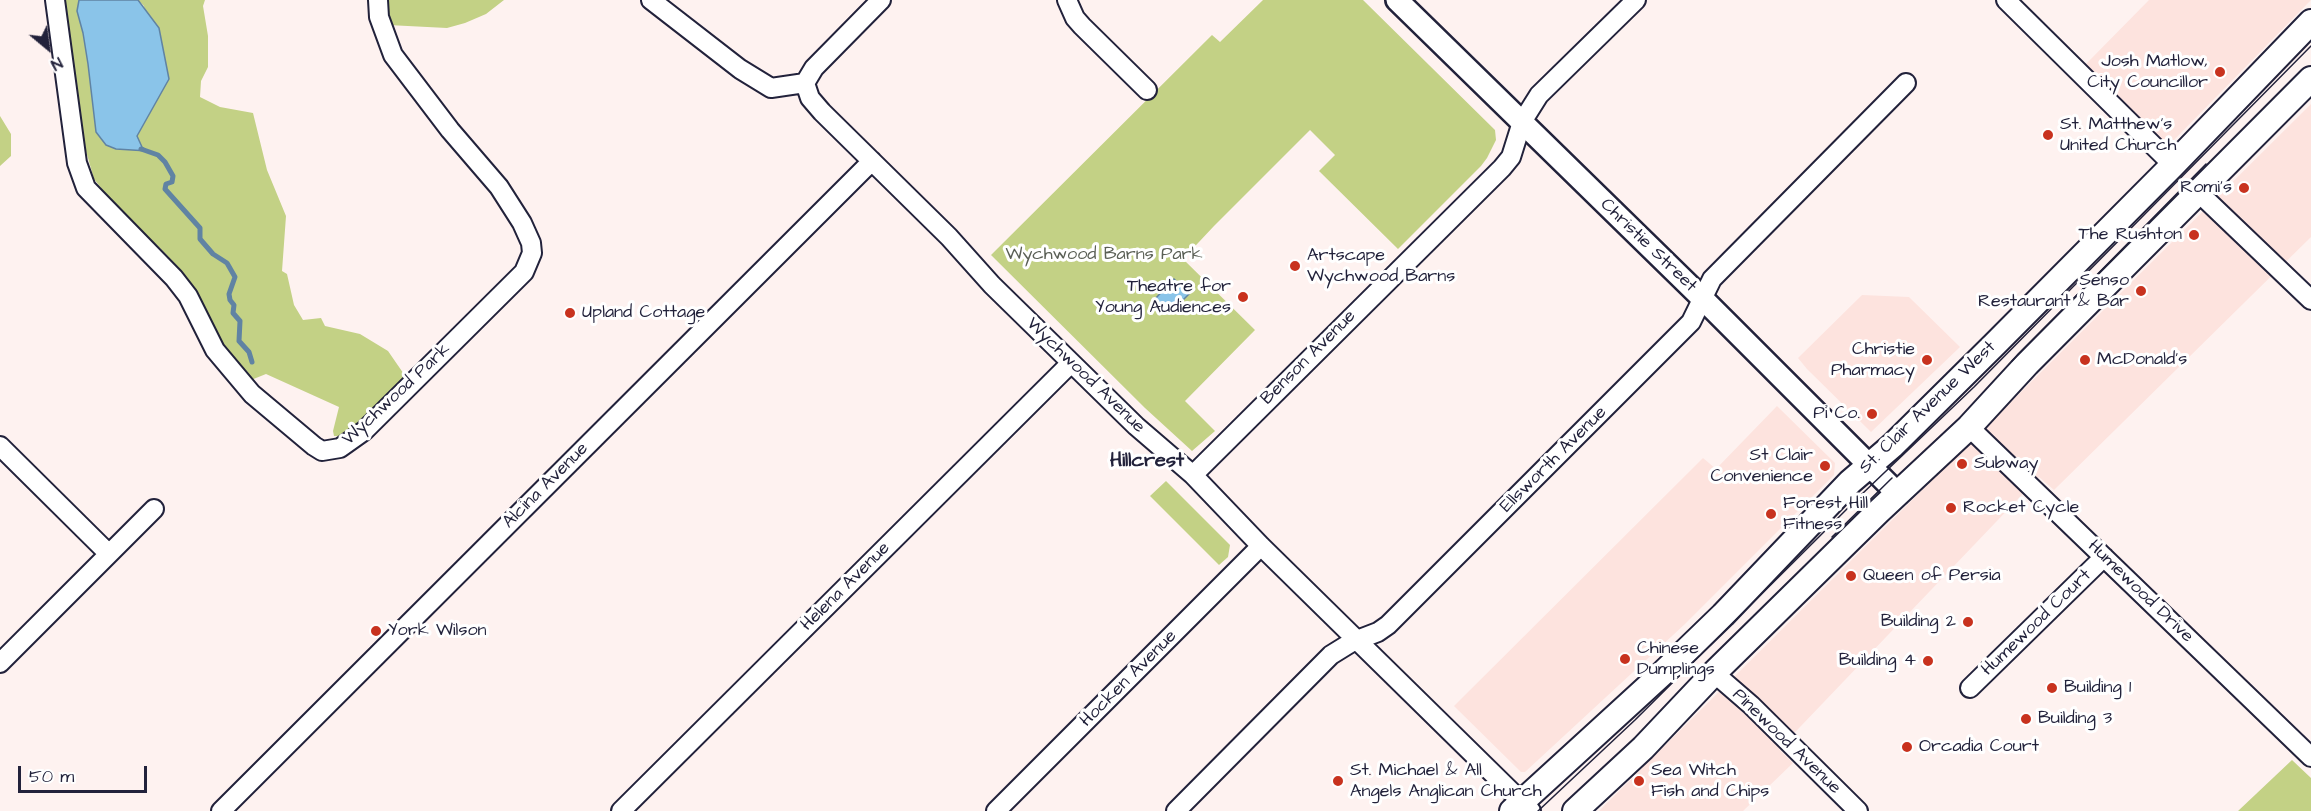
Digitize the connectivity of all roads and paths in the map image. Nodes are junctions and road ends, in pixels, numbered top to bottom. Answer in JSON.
{"nodes":[{"id":1,"x":55,"y":0,"type":"edge"},
{"id":2,"x":378,"y":0,"type":"edge"},
{"id":3,"x":651,"y":0,"type":"edge"},
{"id":4,"x":881,"y":0,"type":"edge"},
{"id":5,"x":1067,"y":0,"type":"edge"},
{"id":6,"x":1397,"y":0,"type":"edge"},
{"id":7,"x":1635,"y":0,"type":"edge"},
{"id":8,"x":2006,"y":0,"type":"edge"},
{"id":9,"x":2311,"y":22,"type":"edge"},
{"id":10,"x":2311,"y":79,"type":"edge"},
{"id":11,"x":805,"y":83,"type":"junction"},
{"id":12,"x":1906,"y":83,"type":"dead end"},
{"id":13,"x":1147,"y":90,"type":"dead end"},
{"id":14,"x":1522,"y":122,"type":"junction"},
{"id":15,"x":872,"y":161,"type":"junction"},
{"id":16,"x":2173,"y":165,"type":"junction"},
{"id":17,"x":2198,"y":191,"type":"junction"},
{"id":18,"x":1703,"y":299,"type":"junction"},
{"id":19,"x":2311,"y":300,"type":"edge"},
{"id":20,"x":1071,"y":363,"type":"junction"},
{"id":21,"x":1969,"y":427,"type":"junction"},
{"id":22,"x":0,"y":446,"type":"edge"},
{"id":23,"x":1870,"y":465,"type":"junction"},
{"id":24,"x":1193,"y":475,"type":"junction"},
{"id":25,"x":1898,"y":494,"type":"junction"},
{"id":26,"x":154,"y":508,"type":"dead end"},
{"id":27,"x":1261,"y":546,"type":"junction"},
{"id":28,"x":109,"y":554,"type":"junction"},
{"id":29,"x":2104,"y":557,"type":"junction"},
{"id":30,"x":1357,"y":640,"type":"junction"},
{"id":31,"x":0,"y":663,"type":"edge"},
{"id":32,"x":1714,"y":674,"type":"junction"},
{"id":33,"x":1970,"y":688,"type":"dead end"},
{"id":34,"x":2311,"y":757,"type":"edge"},
{"id":35,"x":1522,"y":808,"type":"edge"},
{"id":36,"x":221,"y":811,"type":"edge"},
{"id":37,"x":621,"y":811,"type":"edge"},
{"id":38,"x":996,"y":811,"type":"edge"},
{"id":39,"x":1176,"y":811,"type":"edge"},
{"id":40,"x":1575,"y":811,"type":"edge"},
{"id":41,"x":1858,"y":811,"type":"edge"}],
"edges":[{"from":1,"to":2,"type":"street","name":"Wychwood Park"},
{"from":3,"to":11,"type":"street"},
{"from":4,"to":11,"type":"street"},
{"from":5,"to":13,"type":"street"},
{"from":6,"to":14,"type":"street","name":"Christie Street"},
{"from":7,"to":14,"type":"street","name":"Benson Avenue"},
{"from":8,"to":16,"type":"street"},
{"from":9,"to":16,"type":"main road","name":"St. Clair Avenue West"},
{"from":10,"to":17,"type":"main road","name":"St. Clair Avenue West"},
{"from":11,"to":15,"type":"street","name":"Wychwood Avenue"},
{"from":12,"to":18,"type":"street","name":"Ellsworth Avenue"},
{"from":14,"to":18,"type":"street","name":"Christie Street"},
{"from":14,"to":24,"type":"street","name":"Benson Avenue"},
{"from":15,"to":20,"type":"street","name":"Wychwood Avenue"},
{"from":15,"to":36,"type":"street","name":"Alcina Avenue"},
{"from":16,"to":23,"type":"main road","name":"St. Clair Avenue West"},
{"from":17,"to":19,"type":"street"},
{"from":17,"to":21,"type":"main road","name":"St. Clair Avenue West"},
{"from":18,"to":23,"type":"street","name":"Christie Street"},
{"from":18,"to":30,"type":"street","name":"Ellsworth Avenue"},
{"from":20,"to":24,"type":"street","name":"Wychwood Avenue"},
{"from":20,"to":37,"type":"street","name":"Helena Avenue"},
{"from":21,"to":25,"type":"main road","name":"St. Clair Avenue West"},
{"from":21,"to":29,"type":"street","name":"Humewood Drive"},
{"from":22,"to":28,"type":"street"},
{"from":23,"to":25,"type":"street","name":"Christie Street"},
{"from":23,"to":35,"type":"main road","name":"St. Clair Avenue West"},
{"from":24,"to":27,"type":"street","name":"Wychwood Avenue"},
{"from":25,"to":32,"type":"main road","name":"St. Clair Avenue West"},
{"from":26,"to":28,"type":"street"},
{"from":27,"to":30,"type":"street","name":"Wychwood Avenue"},
{"from":27,"to":38,"type":"street","name":"Hocken Avenue"},
{"from":28,"to":31,"type":"street"},
{"from":29,"to":33,"type":"street","name":"Humewood Court"},
{"from":29,"to":34,"type":"street","name":"Humewood Drive"},
{"from":30,"to":35,"type":"street","name":"Wychwood Avenue"},
{"from":30,"to":39,"type":"street","name":"Ellsworth Avenue"},
{"from":32,"to":40,"type":"main road","name":"St. Clair Avenue West"},
{"from":32,"to":41,"type":"street","name":"Pinewood Avenue"}]}
